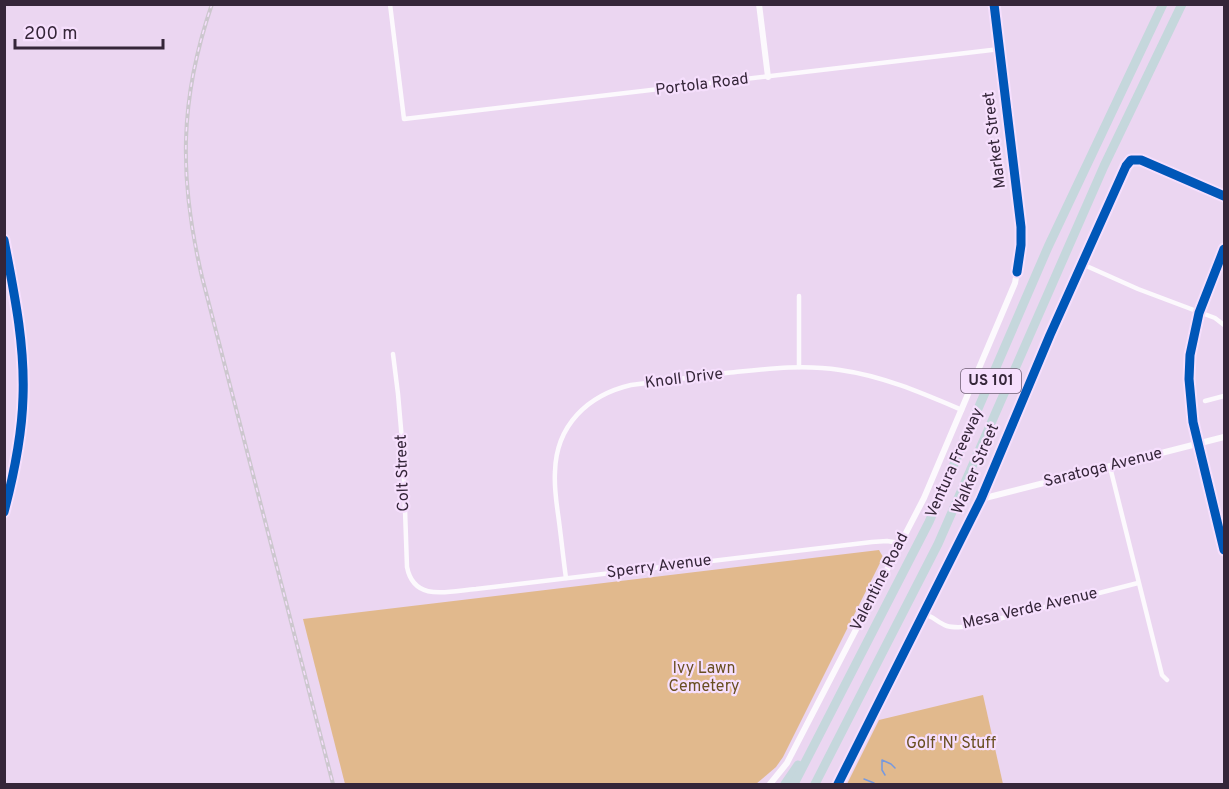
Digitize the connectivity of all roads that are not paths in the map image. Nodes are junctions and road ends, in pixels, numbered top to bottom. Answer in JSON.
{"nodes":[{"id":1,"x":390,"y":4,"type":"edge"},
{"id":2,"x":759,"y":4,"type":"edge"},
{"id":3,"x":994,"y":4,"type":"edge"},
{"id":4,"x":1162,"y":4,"type":"edge"},
{"id":5,"x":1182,"y":4,"type":"edge"},
{"id":6,"x":1000,"y":49,"type":"junction"},
{"id":7,"x":768,"y":77,"type":"junction"},
{"id":8,"x":1224,"y":196,"type":"edge"},
{"id":9,"x":4,"y":240,"type":"edge"},
{"id":10,"x":1224,"y":249,"type":"edge"},
{"id":11,"x":1082,"y":264,"type":"junction"},
{"id":12,"x":1017,"y":272,"type":"joint"},
{"id":13,"x":800,"y":296,"type":"dead end"},
{"id":14,"x":1198,"y":313,"type":"junction"},
{"id":15,"x":1224,"y":325,"type":"edge"},
{"id":16,"x":393,"y":354,"type":"dead end"},
{"id":17,"x":799,"y":367,"type":"junction"},
{"id":18,"x":1224,"y":396,"type":"edge"},
{"id":19,"x":1205,"y":401,"type":"dead end"},
{"id":20,"x":962,"y":410,"type":"junction"},
{"id":21,"x":1224,"y":437,"type":"edge"},
{"id":22,"x":1198,"y":444,"type":"junction"},
{"id":23,"x":1110,"y":467,"type":"junction"},
{"id":24,"x":981,"y":499,"type":"junction"},
{"id":25,"x":4,"y":512,"type":"edge"},
{"id":26,"x":900,"y":543,"type":"junction"},
{"id":27,"x":1224,"y":550,"type":"edge"},
{"id":28,"x":566,"y":578,"type":"junction"},
{"id":29,"x":1138,"y":583,"type":"junction"},
{"id":30,"x":419,"y":587,"type":"joint"},
{"id":31,"x":924,"y":614,"type":"junction"},
{"id":32,"x":1167,"y":680,"type":"dead end"},
{"id":33,"x":810,"y":753,"type":"junction"},
{"id":34,"x":770,"y":784,"type":"edge"},
{"id":35,"x":785,"y":784,"type":"edge"},
{"id":36,"x":794,"y":784,"type":"edge"},
{"id":37,"x":815,"y":784,"type":"edge"},
{"id":38,"x":838,"y":784,"type":"edge"}],
"edges":[{"from":1,"to":7,"type":"street","name":"Portola Road"},
{"from":2,"to":7,"type":"street"},
{"from":3,"to":6,"type":"street","name":"Market Street"},
{"from":4,"to":33,"type":"highway","name":"Ventura Freeway","number":"US 101"},
{"from":5,"to":37,"type":"highway","name":"Ventura Freeway","number":"US 101"},
{"from":6,"to":7,"type":"street","name":"Portola Road"},
{"from":6,"to":12,"type":"street","name":"Market Street"},
{"from":8,"to":11,"type":"street","name":"Walker Street"},
{"from":9,"to":25,"type":"street"},
{"from":10,"to":14,"type":"street"},
{"from":11,"to":14,"type":"street"},
{"from":11,"to":24,"type":"street","name":"Walker Street"},
{"from":12,"to":20,"type":"street","name":"Valentine Road"},
{"from":13,"to":17,"type":"street"},
{"from":14,"to":15,"type":"street"},
{"from":14,"to":22,"type":"street"},
{"from":16,"to":30,"type":"street","name":"Colt Street"},
{"from":17,"to":20,"type":"street","name":"Knoll Drive"},
{"from":17,"to":28,"type":"street","name":"Knoll Drive"},
{"from":18,"to":19,"type":"street"},
{"from":20,"to":26,"type":"street","name":"Valentine Road"},
{"from":21,"to":22,"type":"street","name":"Saratoga Avenue"},
{"from":22,"to":23,"type":"street","name":"Saratoga Avenue"},
{"from":22,"to":27,"type":"street"},
{"from":23,"to":24,"type":"street","name":"Saratoga Avenue"},
{"from":23,"to":29,"type":"street"},
{"from":24,"to":31,"type":"street","name":"Walker Street"},
{"from":26,"to":28,"type":"street","name":"Sperry Avenue"},
{"from":26,"to":34,"type":"street","name":"Valentine Road"},
{"from":28,"to":30,"type":"street","name":"Sperry Avenue"},
{"from":29,"to":31,"type":"street","name":"Mesa Verde Avenue"},
{"from":29,"to":32,"type":"street"},
{"from":31,"to":38,"type":"street","name":"Walker Street"},
{"from":33,"to":35,"type":"highway"},
{"from":33,"to":36,"type":"highway","name":"Ventura Freeway","number":"US 101"}]}
